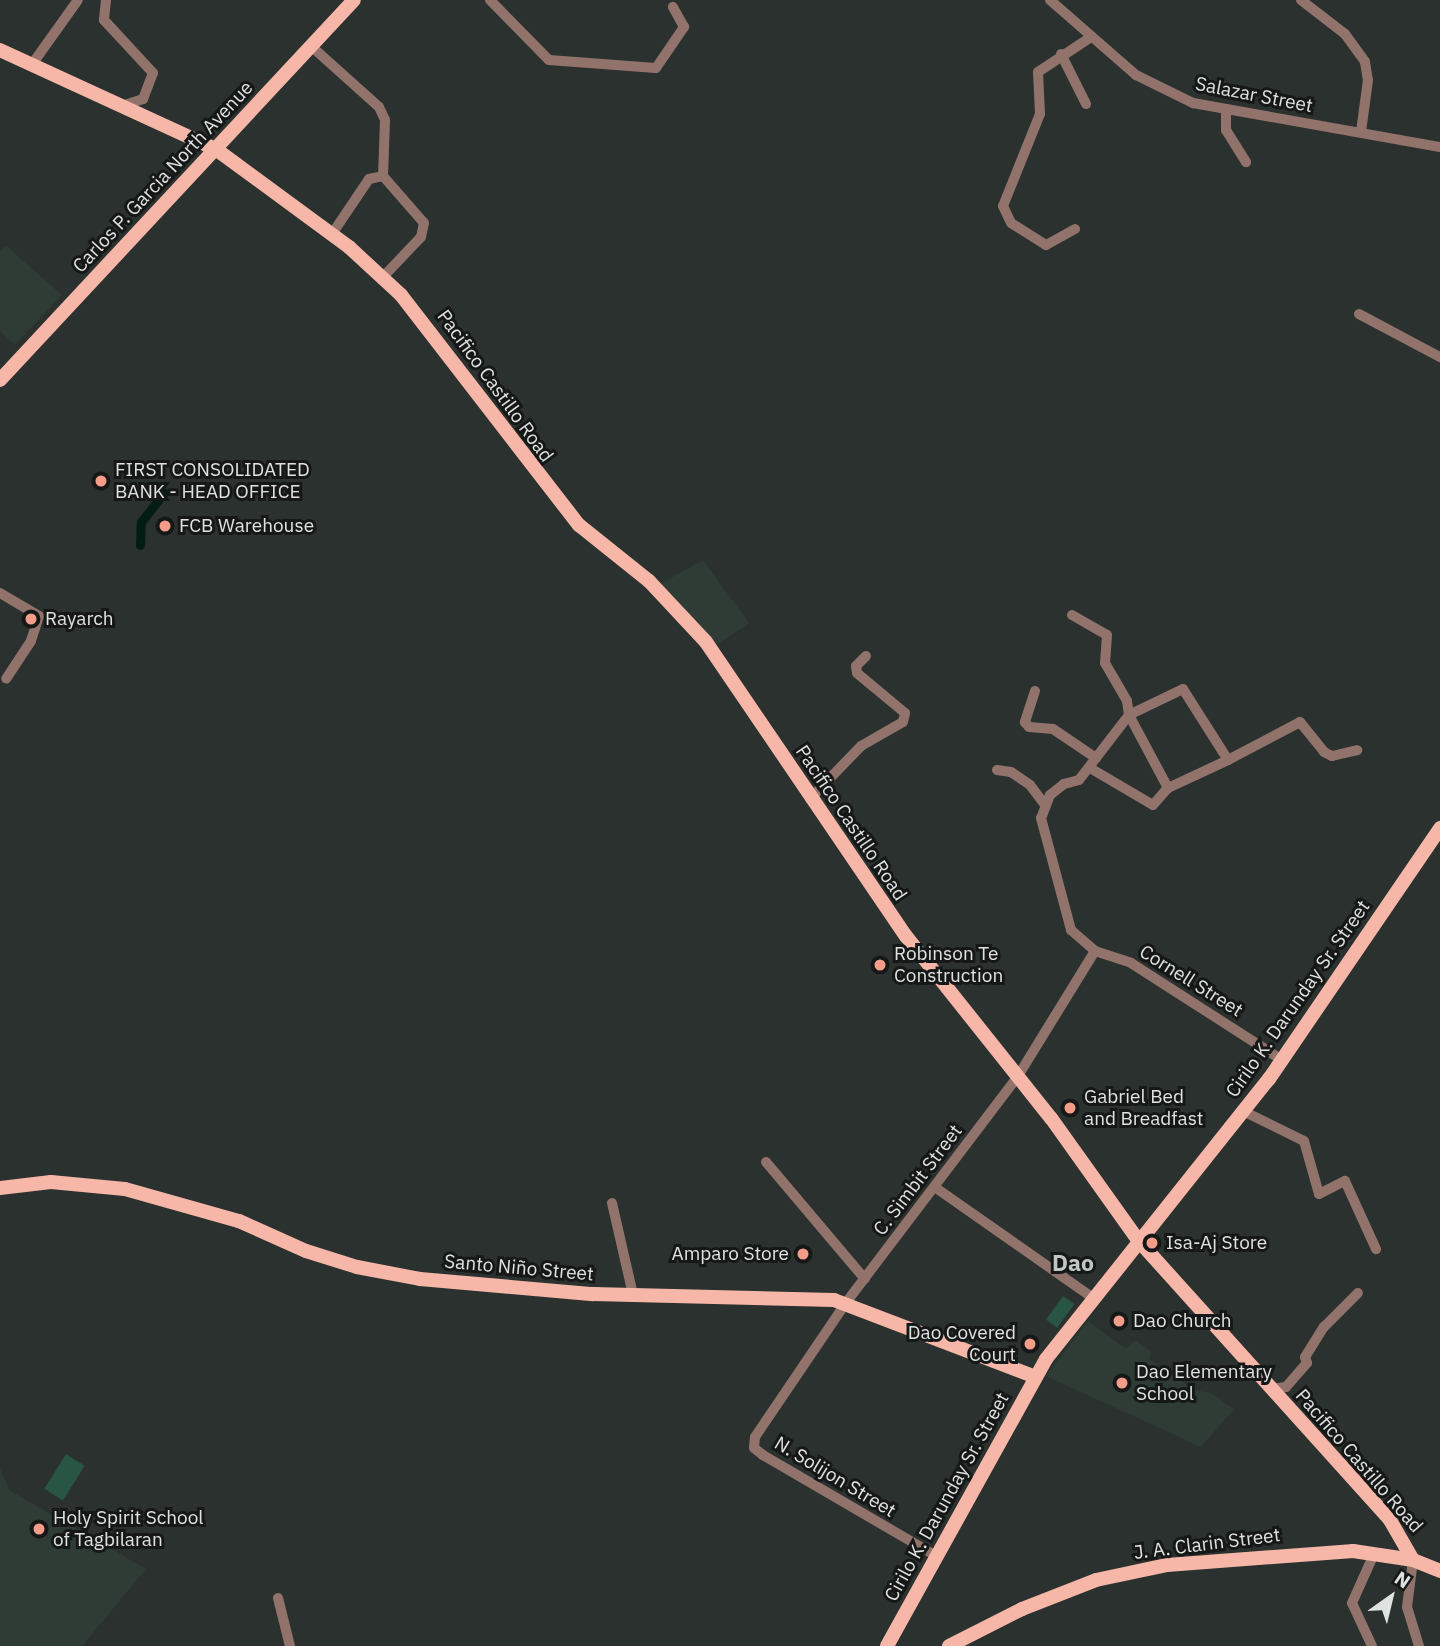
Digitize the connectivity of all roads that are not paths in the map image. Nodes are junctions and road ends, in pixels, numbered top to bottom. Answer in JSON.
{"nodes":[{"id":1,"x":78,"y":0,"type":"edge"},
{"id":2,"x":106,"y":0,"type":"edge"},
{"id":3,"x":354,"y":0,"type":"edge"},
{"id":4,"x":491,"y":0,"type":"edge"},
{"id":5,"x":1050,"y":0,"type":"edge"},
{"id":6,"x":1301,"y":0,"type":"edge"},
{"id":7,"x":673,"y":7,"type":"dead end"},
{"id":8,"x":1091,"y":37,"type":"junction"},
{"id":9,"x":311,"y":46,"type":"junction"},
{"id":10,"x":0,"y":50,"type":"edge"},
{"id":11,"x":1061,"y":54,"type":"junction"},
{"id":12,"x":33,"y":63,"type":"junction"},
{"id":13,"x":1086,"y":104,"type":"dead end"},
{"id":14,"x":124,"y":105,"type":"junction"},
{"id":15,"x":1226,"y":110,"type":"junction"},
{"id":16,"x":1361,"y":132,"type":"junction"},
{"id":17,"x":1440,"y":146,"type":"edge"},
{"id":18,"x":216,"y":150,"type":"junction"},
{"id":19,"x":1246,"y":162,"type":"dead end"},
{"id":20,"x":383,"y":176,"type":"junction"},
{"id":21,"x":1075,"y":229,"type":"dead end"},
{"id":22,"x":332,"y":234,"type":"junction"},
{"id":23,"x":383,"y":277,"type":"junction"},
{"id":24,"x":1359,"y":314,"type":"dead end"},
{"id":25,"x":1440,"y":356,"type":"edge"},
{"id":26,"x":0,"y":380,"type":"edge"},
{"id":27,"x":0,"y":593,"type":"edge"},
{"id":28,"x":1072,"y":615,"type":"dead end"},
{"id":29,"x":866,"y":656,"type":"dead end"},
{"id":30,"x":6,"y":679,"type":"dead end"},
{"id":31,"x":1035,"y":691,"type":"dead end"},
{"id":32,"x":1129,"y":715,"type":"junction"},
{"id":33,"x":1357,"y":750,"type":"dead end"},
{"id":34,"x":1096,"y":758,"type":"junction"},
{"id":35,"x":1228,"y":760,"type":"junction"},
{"id":36,"x":1090,"y":768,"type":"junction"},
{"id":37,"x":998,"y":771,"type":"dead end"},
{"id":38,"x":1168,"y":788,"type":"junction"},
{"id":39,"x":810,"y":799,"type":"junction"},
{"id":40,"x":1046,"y":806,"type":"junction"},
{"id":41,"x":1440,"y":828,"type":"edge"},
{"id":42,"x":1095,"y":951,"type":"junction"},
{"id":43,"x":1282,"y":1060,"type":"junction"},
{"id":44,"x":1018,"y":1076,"type":"junction"},
{"id":45,"x":1243,"y":1111,"type":"junction"},
{"id":46,"x":766,"y":1162,"type":"dead end"},
{"id":47,"x":0,"y":1188,"type":"edge"},
{"id":48,"x":936,"y":1188,"type":"junction"},
{"id":49,"x":612,"y":1203,"type":"dead end"},
{"id":50,"x":1138,"y":1240,"type":"junction"},
{"id":51,"x":1376,"y":1249,"type":"dead end"},
{"id":52,"x":865,"y":1279,"type":"junction"},
{"id":53,"x":1358,"y":1293,"type":"dead end"},
{"id":54,"x":633,"y":1295,"type":"junction"},
{"id":55,"x":1093,"y":1298,"type":"junction"},
{"id":56,"x":845,"y":1304,"type":"junction"},
{"id":57,"x":1036,"y":1377,"type":"junction"},
{"id":58,"x":1270,"y":1389,"type":"junction"},
{"id":59,"x":1374,"y":1554,"type":"junction"},
{"id":60,"x":938,"y":1557,"type":"junction"},
{"id":61,"x":1413,"y":1560,"type":"junction"},
{"id":62,"x":1440,"y":1571,"type":"edge"},
{"id":63,"x":278,"y":1598,"type":"dead end"},
{"id":64,"x":290,"y":1646,"type":"edge"},
{"id":65,"x":887,"y":1646,"type":"edge"},
{"id":66,"x":949,"y":1646,"type":"edge"},
{"id":67,"x":1372,"y":1646,"type":"edge"},
{"id":68,"x":1419,"y":1646,"type":"edge"}],
"edges":[{"from":1,"to":12,"type":"street"},
{"from":2,"to":14,"type":"street"},
{"from":3,"to":9,"type":"main road","name":"Carlos P. Garcia North Avenue"},
{"from":4,"to":7,"type":"street"},
{"from":5,"to":8,"type":"street","name":"Salazar Street"},
{"from":6,"to":16,"type":"street"},
{"from":8,"to":11,"type":"street"},
{"from":8,"to":15,"type":"street","name":"Salazar Street"},
{"from":9,"to":18,"type":"main road","name":"Carlos P. Garcia North Avenue"},
{"from":9,"to":20,"type":"street"},
{"from":10,"to":12,"type":"main road","name":"Pacifico Castillo Road"},
{"from":11,"to":13,"type":"street"},
{"from":11,"to":21,"type":"street"},
{"from":12,"to":14,"type":"main road","name":"Pacifico Castillo Road"},
{"from":14,"to":18,"type":"main road","name":"Pacifico Castillo Road"},
{"from":15,"to":16,"type":"street","name":"Salazar Street"},
{"from":15,"to":19,"type":"street"},
{"from":16,"to":17,"type":"street","name":"Salazar Street"},
{"from":18,"to":22,"type":"main road","name":"Pacifico Castillo Road"},
{"from":18,"to":26,"type":"main road","name":"Carlos P. Garcia North Avenue"},
{"from":20,"to":22,"type":"street"},
{"from":20,"to":23,"type":"street"},
{"from":22,"to":23,"type":"main road","name":"Pacifico Castillo Road"},
{"from":23,"to":39,"type":"main road","name":"Pacifico Castillo Road"},
{"from":24,"to":25,"type":"street"},
{"from":27,"to":30,"type":"street"},
{"from":28,"to":32,"type":"street"},
{"from":29,"to":39,"type":"street"},
{"from":31,"to":34,"type":"street"},
{"from":32,"to":34,"type":"street"},
{"from":32,"to":35,"type":"street"},
{"from":32,"to":38,"type":"street"},
{"from":33,"to":35,"type":"street"},
{"from":34,"to":36,"type":"street"},
{"from":35,"to":38,"type":"street"},
{"from":36,"to":38,"type":"street"},
{"from":36,"to":40,"type":"street"},
{"from":37,"to":40,"type":"street"},
{"from":39,"to":44,"type":"main road","name":"Pacifico Castillo Road"},
{"from":40,"to":42,"type":"street"},
{"from":41,"to":43,"type":"main road","name":"Cirilo K. Darunday Sr. Street"},
{"from":42,"to":43,"type":"street","name":"Cornell Street"},
{"from":42,"to":44,"type":"street"},
{"from":43,"to":45,"type":"main road","name":"Cirilo K. Darunday Sr. Street"},
{"from":44,"to":48,"type":"street","name":"C. Simbit Street"},
{"from":44,"to":50,"type":"main road","name":"Pacifico Castillo Road"},
{"from":45,"to":50,"type":"main road","name":"Cirilo K. Darunday Sr. Street"},
{"from":45,"to":51,"type":"street"},
{"from":46,"to":52,"type":"street"},
{"from":47,"to":54,"type":"main road","name":"Santo Niño Street"},
{"from":48,"to":52,"type":"street","name":"C. Simbit Street"},
{"from":48,"to":55,"type":"street"},
{"from":49,"to":54,"type":"street"},
{"from":50,"to":55,"type":"main road","name":"Cirilo K. Darunday Sr. Street"},
{"from":50,"to":58,"type":"main road","name":"Pacifico Castillo Road"},
{"from":52,"to":56,"type":"street","name":"C. Simbit Street"},
{"from":53,"to":58,"type":"street"},
{"from":54,"to":56,"type":"main road","name":"Santo Niño Street"},
{"from":55,"to":57,"type":"main road","name":"Cirilo K. Darunday Sr. Street"},
{"from":56,"to":57,"type":"main road","name":"Santo Niño Street"},
{"from":56,"to":60,"type":"street","name":"N. Solijon Street"},
{"from":57,"to":60,"type":"main road","name":"Cirilo K. Darunday Sr. Street"},
{"from":58,"to":61,"type":"main road","name":"Pacifico Castillo Road"},
{"from":59,"to":61,"type":"main road","name":"J. A. Clarin Street"},
{"from":59,"to":66,"type":"main road","name":"J. A. Clarin Street"},
{"from":59,"to":67,"type":"street"},
{"from":60,"to":65,"type":"main road","name":"Cirilo K. Darunday Sr. Street"},
{"from":61,"to":62,"type":"main road","name":"J. A. Clarin Street"},
{"from":61,"to":68,"type":"street"},
{"from":63,"to":64,"type":"street"}]}
